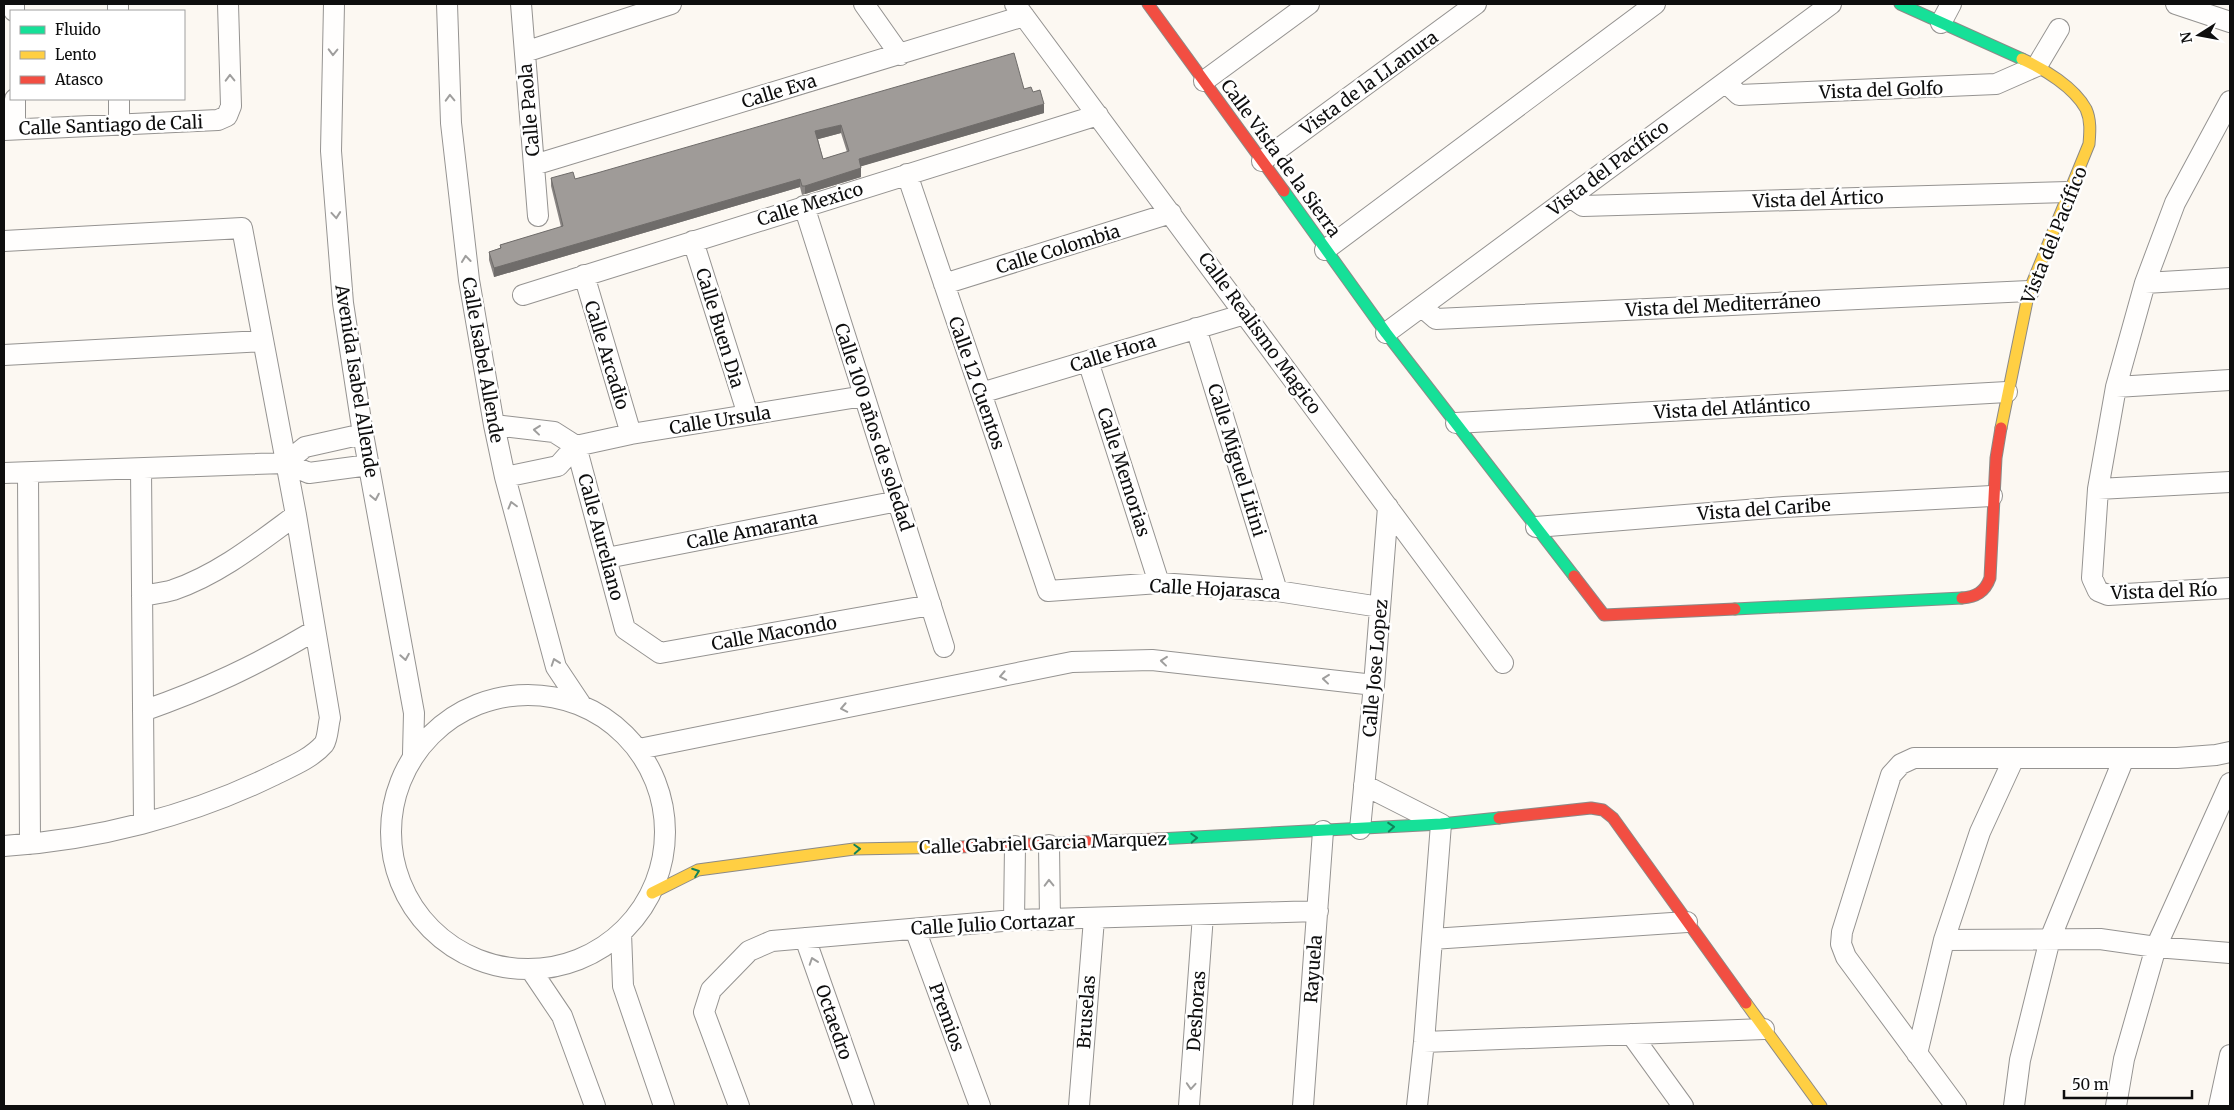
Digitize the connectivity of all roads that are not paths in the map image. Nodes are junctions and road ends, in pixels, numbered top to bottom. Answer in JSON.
{"nodes":[{"id":1,"x":228,"y":4,"type":"edge"},
{"id":2,"x":334,"y":4,"type":"edge"},
{"id":3,"x":447,"y":4,"type":"edge"},
{"id":4,"x":521,"y":4,"type":"edge"},
{"id":5,"x":671,"y":4,"type":"edge"},
{"id":6,"x":864,"y":4,"type":"edge"},
{"id":7,"x":1148,"y":4,"type":"edge"},
{"id":8,"x":1309,"y":4,"type":"edge"},
{"id":9,"x":1476,"y":4,"type":"edge"},
{"id":10,"x":1655,"y":4,"type":"edge"},
{"id":11,"x":1831,"y":4,"type":"edge"},
{"id":12,"x":1951,"y":4,"type":"edge"},
{"id":13,"x":2176,"y":4,"type":"edge"},
{"id":14,"x":1909,"y":6,"type":"edge"},
{"id":15,"x":1020,"y":10,"type":"edge"},
{"id":16,"x":2230,"y":22,"type":"edge"},
{"id":17,"x":1941,"y":23,"type":"junction"},
{"id":18,"x":2060,"y":29,"type":"dead end"},
{"id":19,"x":525,"y":52,"type":"junction"},
{"id":20,"x":900,"y":55,"type":"junction"},
{"id":21,"x":2038,"y":66,"type":"junction"},
{"id":22,"x":1204,"y":81,"type":"junction"},
{"id":23,"x":1726,"y":83,"type":"junction"},
{"id":24,"x":15,"y":100,"type":"edge"},
{"id":25,"x":119,"y":100,"type":"edge"},
{"id":26,"x":2230,"y":101,"type":"edge"},
{"id":27,"x":1098,"y":115,"type":"junction"},
{"id":28,"x":119,"y":124,"type":"junction"},
{"id":29,"x":10,"y":129,"type":"edge"},
{"id":30,"x":2222,"y":131,"type":"edge"},
{"id":31,"x":1262,"y":161,"type":"junction"},
{"id":32,"x":534,"y":165,"type":"junction"},
{"id":33,"x":907,"y":174,"type":"junction"},
{"id":34,"x":2068,"y":192,"type":"junction"},
{"id":35,"x":1570,"y":197,"type":"junction"},
{"id":36,"x":804,"y":206,"type":"junction"},
{"id":37,"x":1171,"y":214,"type":"junction"},
{"id":38,"x":538,"y":216,"type":"dead end"},
{"id":39,"x":4,"y":241,"type":"edge"},
{"id":40,"x":693,"y":241,"type":"junction"},
{"id":41,"x":1325,"y":250,"type":"junction"},
{"id":42,"x":584,"y":275,"type":"junction"},
{"id":43,"x":2230,"y":278,"type":"edge"},
{"id":44,"x":2145,"y":282,"type":"junction"},
{"id":45,"x":944,"y":284,"type":"junction"},
{"id":46,"x":2029,"y":292,"type":"junction"},
{"id":47,"x":523,"y":294,"type":"dead end"},
{"id":48,"x":1422,"y":307,"type":"junction"},
{"id":49,"x":1245,"y":314,"type":"junction"},
{"id":50,"x":1196,"y":328,"type":"junction"},
{"id":51,"x":1386,"y":333,"type":"junction"},
{"id":52,"x":263,"y":340,"type":"junction"},
{"id":53,"x":4,"y":355,"type":"edge"},
{"id":54,"x":1088,"y":361,"type":"junction"},
{"id":55,"x":2230,"y":380,"type":"edge"},
{"id":56,"x":2116,"y":387,"type":"junction"},
{"id":57,"x":2007,"y":392,"type":"junction"},
{"id":58,"x":981,"y":393,"type":"junction"},
{"id":59,"x":864,"y":396,"type":"junction"},
{"id":60,"x":748,"y":415,"type":"junction"},
{"id":61,"x":1456,"y":423,"type":"junction"},
{"id":62,"x":494,"y":425,"type":"junction"},
{"id":63,"x":363,"y":434,"type":"junction"},
{"id":64,"x":631,"y":434,"type":"junction"},
{"id":65,"x":576,"y":446,"type":"junction"},
{"id":66,"x":285,"y":464,"type":"junction"},
{"id":67,"x":370,"y":465,"type":"junction"},
{"id":68,"x":141,"y":469,"type":"junction"},
{"id":69,"x":28,"y":473,"type":"junction"},
{"id":70,"x":4,"y":474,"type":"edge"},
{"id":71,"x":505,"y":477,"type":"junction"},
{"id":72,"x":2230,"y":482,"type":"edge"},
{"id":73,"x":2098,"y":489,"type":"junction"},
{"id":74,"x":1992,"y":496,"type":"junction"},
{"id":75,"x":898,"y":501,"type":"junction"},
{"id":76,"x":1388,"y":507,"type":"junction"},
{"id":77,"x":296,"y":515,"type":"junction"},
{"id":78,"x":1536,"y":527,"type":"junction"},
{"id":79,"x":607,"y":558,"type":"junction"},
{"id":80,"x":1159,"y":583,"type":"junction"},
{"id":81,"x":2230,"y":588,"type":"edge"},
{"id":82,"x":1048,"y":591,"type":"joint"},
{"id":83,"x":1278,"y":591,"type":"junction"},
{"id":84,"x":142,"y":596,"type":"junction"},
{"id":85,"x":1973,"y":597,"type":"joint"},
{"id":86,"x":931,"y":605,"type":"junction"},
{"id":87,"x":1380,"y":607,"type":"junction"},
{"id":88,"x":625,"y":629,"type":"joint"},
{"id":89,"x":314,"y":632,"type":"junction"},
{"id":90,"x":944,"y":648,"type":"dead end"},
{"id":91,"x":1503,"y":663,"type":"dead end"},
{"id":92,"x":1374,"y":685,"type":"junction"},
{"id":93,"x":580,"y":703,"type":"junction"},
{"id":94,"x":143,"y":711,"type":"junction"},
{"id":95,"x":638,"y":749,"type":"junction"},
{"id":96,"x":2230,"y":752,"type":"edge"},
{"id":97,"x":413,"y":754,"type":"junction"},
{"id":98,"x":2014,"y":758,"type":"junction"},
{"id":99,"x":2124,"y":758,"type":"junction"},
{"id":100,"x":2230,"y":783,"type":"edge"},
{"id":101,"x":1364,"y":786,"type":"junction"},
{"id":102,"x":144,"y":823,"type":"junction"},
{"id":103,"x":1441,"y":824,"type":"junction"},
{"id":104,"x":1360,"y":830,"type":"junction"},
{"id":105,"x":1323,"y":831,"type":"junction"},
{"id":106,"x":30,"y":844,"type":"junction"},
{"id":107,"x":4,"y":846,"type":"edge"},
{"id":108,"x":1015,"y":846,"type":"junction"},
{"id":109,"x":1049,"y":846,"type":"junction"},
{"id":110,"x":652,"y":893,"type":"junction"},
{"id":111,"x":1318,"y":911,"type":"junction"},
{"id":112,"x":1203,"y":915,"type":"junction"},
{"id":113,"x":1094,"y":919,"type":"junction"},
{"id":114,"x":1014,"y":920,"type":"junction"},
{"id":115,"x":1050,"y":920,"type":"junction"},
{"id":116,"x":1687,"y":922,"type":"junction"},
{"id":117,"x":915,"y":928,"type":"junction"},
{"id":118,"x":621,"y":932,"type":"junction"},
{"id":119,"x":805,"y":938,"type":"junction"},
{"id":120,"x":1432,"y":939,"type":"junction"},
{"id":121,"x":2050,"y":939,"type":"junction"},
{"id":122,"x":1944,"y":940,"type":"junction"},
{"id":123,"x":2156,"y":947,"type":"junction"},
{"id":124,"x":2230,"y":953,"type":"edge"},
{"id":125,"x":531,"y":970,"type":"junction"},
{"id":126,"x":1764,"y":1029,"type":"junction"},
{"id":127,"x":1631,"y":1034,"type":"junction"},
{"id":128,"x":1424,"y":1042,"type":"junction"},
{"id":129,"x":1918,"y":1054,"type":"junction"},
{"id":130,"x":2230,"y":1055,"type":"edge"},
{"id":131,"x":595,"y":1106,"type":"edge"},
{"id":132,"x":664,"y":1106,"type":"edge"},
{"id":133,"x":739,"y":1106,"type":"edge"},
{"id":134,"x":864,"y":1106,"type":"edge"},
{"id":135,"x":980,"y":1106,"type":"edge"},
{"id":136,"x":1079,"y":1106,"type":"edge"},
{"id":137,"x":1189,"y":1106,"type":"edge"},
{"id":138,"x":1303,"y":1106,"type":"edge"},
{"id":139,"x":1417,"y":1106,"type":"edge"},
{"id":140,"x":1682,"y":1106,"type":"edge"},
{"id":141,"x":1821,"y":1106,"type":"edge"},
{"id":142,"x":1956,"y":1106,"type":"edge"},
{"id":143,"x":2014,"y":1106,"type":"edge"},
{"id":144,"x":2116,"y":1106,"type":"edge"},
{"id":145,"x":2219,"y":1106,"type":"edge"}],
"edges":[{"from":28,"to":1,"type":"street","name":"Calle Santiago de Cali","one_way":true},
{"from":2,"to":63,"type":"street","name":"Avenida Isabel Allende","one_way":true},
{"from":62,"to":3,"type":"street","name":"Calle Isabel Allende","one_way":true},
{"from":4,"to":19,"type":"street","name":"Calle Paola"},
{"from":5,"to":19,"type":"street"},
{"from":6,"to":20,"type":"street"},
{"from":7,"to":22,"type":"street","name":"Calle Vista de la Sierra"},
{"from":8,"to":22,"type":"street"},
{"from":9,"to":31,"type":"street","name":"Vista de la LLanura"},
{"from":10,"to":41,"type":"street"},
{"from":11,"to":23,"type":"street","name":"Vista del Pacífico"},
{"from":12,"to":17,"type":"street"},
{"from":13,"to":16,"type":"street"},
{"from":14,"to":17,"type":"street","name":"Vista del Pacífico"},
{"from":15,"to":20,"type":"street","name":"Calle Eva"},
{"from":15,"to":27,"type":"street","name":"Calle Realismo Magico"},
{"from":17,"to":21,"type":"street","name":"Vista del Pacífico"},
{"from":18,"to":21,"type":"street"},
{"from":19,"to":32,"type":"street","name":"Calle Paola"},
{"from":20,"to":32,"type":"street","name":"Calle Eva"},
{"from":21,"to":23,"type":"street","name":"Vista del Golfo"},
{"from":21,"to":34,"type":"street","name":"Vista del Pacífico"},
{"from":22,"to":31,"type":"street","name":"Calle Vista de la Sierra"},
{"from":23,"to":35,"type":"street","name":"Vista del Pacífico"},
{"from":24,"to":29,"type":"street"},
{"from":25,"to":28,"type":"street"},
{"from":26,"to":30,"type":"street"},
{"from":27,"to":33,"type":"street","name":"Calle Mexico"},
{"from":27,"to":37,"type":"street","name":"Calle Realismo Magico"},
{"from":28,"to":29,"type":"street","name":"Calle Santiago de Cali"},
{"from":30,"to":44,"type":"street"},
{"from":31,"to":41,"type":"street","name":"Calle Vista de la Sierra"},
{"from":32,"to":38,"type":"street","name":"Calle Paola"},
{"from":33,"to":36,"type":"street","name":"Calle Mexico"},
{"from":33,"to":45,"type":"street","name":"Calle 12 Cuentos"},
{"from":34,"to":35,"type":"street","name":"Vista del Ártico"},
{"from":34,"to":46,"type":"street","name":"Vista del Pacífico"},
{"from":35,"to":48,"type":"street","name":"Vista del Pacífico"},
{"from":36,"to":40,"type":"street","name":"Calle Mexico"},
{"from":36,"to":59,"type":"street","name":"Calle 100 años de soledad"},
{"from":37,"to":45,"type":"street","name":"Calle Colombia"},
{"from":37,"to":49,"type":"street","name":"Calle Realismo Magico"},
{"from":39,"to":52,"type":"street"},
{"from":40,"to":42,"type":"street","name":"Calle Mexico"},
{"from":40,"to":60,"type":"street","name":"Calle Buen Dia"},
{"from":41,"to":51,"type":"street","name":"Calle Vista de la Sierra"},
{"from":42,"to":47,"type":"street","name":"Calle Mexico"},
{"from":42,"to":64,"type":"street","name":"Calle Arcadio"},
{"from":43,"to":44,"type":"street"},
{"from":44,"to":56,"type":"street"},
{"from":45,"to":58,"type":"street","name":"Calle 12 Cuentos"},
{"from":46,"to":48,"type":"street","name":"Vista del Mediterráneo"},
{"from":46,"to":57,"type":"street","name":"Vista del Pacífico"},
{"from":48,"to":51,"type":"street","name":"Vista del Pacífico"},
{"from":49,"to":50,"type":"street","name":"Calle Hora"},
{"from":49,"to":76,"type":"street","name":"Calle Realismo Magico"},
{"from":50,"to":54,"type":"street","name":"Calle Hora"},
{"from":50,"to":83,"type":"street","name":"Calle Miguel Litini"},
{"from":51,"to":61,"type":"street","name":"Calle Vista de la Sierra"},
{"from":52,"to":53,"type":"street"},
{"from":52,"to":66,"type":"street"},
{"from":54,"to":58,"type":"street","name":"Calle Hora"},
{"from":54,"to":80,"type":"street","name":"Calle Memorias"},
{"from":55,"to":56,"type":"street"},
{"from":56,"to":73,"type":"street"},
{"from":57,"to":61,"type":"street","name":"Vista del Atlántico"},
{"from":57,"to":74,"type":"street","name":"Vista del Pacífico"},
{"from":58,"to":82,"type":"street","name":"Calle 12 Cuentos"},
{"from":59,"to":60,"type":"street","name":"Calle Ursula"},
{"from":59,"to":75,"type":"street","name":"Calle 100 años de soledad"},
{"from":60,"to":64,"type":"street","name":"Calle Ursula"},
{"from":61,"to":78,"type":"street","name":"Calle Vista de la Sierra"},
{"from":65,"to":62,"type":"street","one_way":true},
{"from":62,"to":71,"type":"street","name":"Calle Isabel Allende"},
{"from":63,"to":66,"type":"street"},
{"from":63,"to":67,"type":"street","name":"Avenida Isabel Allende"},
{"from":64,"to":65,"type":"street","name":"Calle Ursula"},
{"from":65,"to":71,"type":"street"},
{"from":65,"to":79,"type":"street","name":"Calle Aureliano"},
{"from":66,"to":67,"type":"street"},
{"from":66,"to":68,"type":"street"},
{"from":66,"to":77,"type":"street"},
{"from":67,"to":97,"type":"street","name":"Avenida Isabel Allende","one_way":true},
{"from":68,"to":69,"type":"street"},
{"from":68,"to":84,"type":"street"},
{"from":69,"to":70,"type":"street"},
{"from":69,"to":106,"type":"street"},
{"from":93,"to":71,"type":"street","name":"Calle Isabel Allende","one_way":true},
{"from":72,"to":73,"type":"street"},
{"from":73,"to":81,"type":"street","name":"Vista del Río"},
{"from":74,"to":78,"type":"street","name":"Vista del Caribe"},
{"from":74,"to":85,"type":"street","name":"Vista del Pacífico"},
{"from":75,"to":79,"type":"street","name":"Calle Amaranta"},
{"from":75,"to":86,"type":"street","name":"Calle 100 años de soledad"},
{"from":76,"to":87,"type":"street","name":"Calle Jose Lopez"},
{"from":76,"to":91,"type":"street","name":"Calle Realismo Magico"},
{"from":77,"to":84,"type":"street"},
{"from":77,"to":89,"type":"street"},
{"from":78,"to":85,"type":"street","name":"Calle Vista de la Sierra"},
{"from":79,"to":88,"type":"street","name":"Calle Aureliano"},
{"from":80,"to":82,"type":"street","name":"Calle Hojarasca"},
{"from":80,"to":83,"type":"street","name":"Calle Hojarasca"},
{"from":83,"to":87,"type":"street","name":"Calle Hojarasca"},
{"from":84,"to":94,"type":"street"},
{"from":86,"to":88,"type":"street","name":"Calle Macondo"},
{"from":86,"to":90,"type":"street","name":"Calle 100 años de soledad"},
{"from":87,"to":92,"type":"street","name":"Calle Jose Lopez"},
{"from":89,"to":94,"type":"street"},
{"from":89,"to":102,"type":"street"},
{"from":92,"to":95,"type":"street","one_way":true},
{"from":92,"to":101,"type":"street","name":"Calle Jose Lopez"},
{"from":93,"to":95,"type":"street"},
{"from":93,"to":97,"type":"street"},
{"from":94,"to":102,"type":"street"},
{"from":95,"to":110,"type":"street"},
{"from":96,"to":99,"type":"street"},
{"from":97,"to":125,"type":"street"},
{"from":98,"to":99,"type":"street"},
{"from":98,"to":122,"type":"street"},
{"from":98,"to":129,"type":"street"},
{"from":99,"to":121,"type":"street"},
{"from":100,"to":123,"type":"street"},
{"from":101,"to":103,"type":"street"},
{"from":101,"to":104,"type":"street","name":"Calle Jose Lopez"},
{"from":102,"to":106,"type":"street"},
{"from":104,"to":103,"type":"street","name":"Calle Gabriel Garcia Marquez","one_way":true},
{"from":103,"to":116,"type":"street","name":"Calle Gabriel Garcia Marquez"},
{"from":103,"to":120,"type":"street"},
{"from":104,"to":105,"type":"street","name":"Calle Gabriel Garcia Marquez"},
{"from":109,"to":105,"type":"street","name":"Calle Gabriel Garcia Marquez","one_way":true},
{"from":105,"to":111,"type":"street","name":"Rayuela"},
{"from":106,"to":107,"type":"street"},
{"from":108,"to":109,"type":"street","name":"Calle Gabriel Garcia Marquez"},
{"from":110,"to":108,"type":"street","name":"Calle Gabriel Garcia Marquez","one_way":true},
{"from":108,"to":114,"type":"street"},
{"from":115,"to":109,"type":"street","one_way":true},
{"from":110,"to":118,"type":"street"},
{"from":111,"to":112,"type":"street","name":"Calle Julio Cortazar"},
{"from":111,"to":138,"type":"street","name":"Rayuela"},
{"from":112,"to":113,"type":"street","name":"Calle Julio Cortazar"},
{"from":112,"to":137,"type":"street","name":"Deshoras","one_way":true},
{"from":113,"to":115,"type":"street","name":"Calle Julio Cortazar"},
{"from":113,"to":136,"type":"street","name":"Bruselas"},
{"from":114,"to":115,"type":"street","name":"Calle Julio Cortazar"},
{"from":114,"to":117,"type":"street","name":"Calle Julio Cortazar"},
{"from":116,"to":120,"type":"street"},
{"from":116,"to":126,"type":"street"},
{"from":117,"to":119,"type":"street","name":"Calle Julio Cortazar"},
{"from":117,"to":135,"type":"street","name":"Premios"},
{"from":118,"to":125,"type":"street"},
{"from":118,"to":132,"type":"street"},
{"from":119,"to":133,"type":"street","name":"Calle Julio Cortazar"},
{"from":134,"to":119,"type":"street","name":"Octaedro","one_way":true},
{"from":120,"to":128,"type":"street"},
{"from":121,"to":122,"type":"street"},
{"from":121,"to":123,"type":"street"},
{"from":121,"to":143,"type":"street"},
{"from":122,"to":129,"type":"street"},
{"from":123,"to":124,"type":"street"},
{"from":123,"to":144,"type":"street"},
{"from":125,"to":131,"type":"street"},
{"from":126,"to":127,"type":"street"},
{"from":126,"to":141,"type":"street"},
{"from":127,"to":128,"type":"street"},
{"from":127,"to":140,"type":"street"},
{"from":128,"to":139,"type":"street"},
{"from":129,"to":142,"type":"street"},
{"from":130,"to":145,"type":"street"}]}
